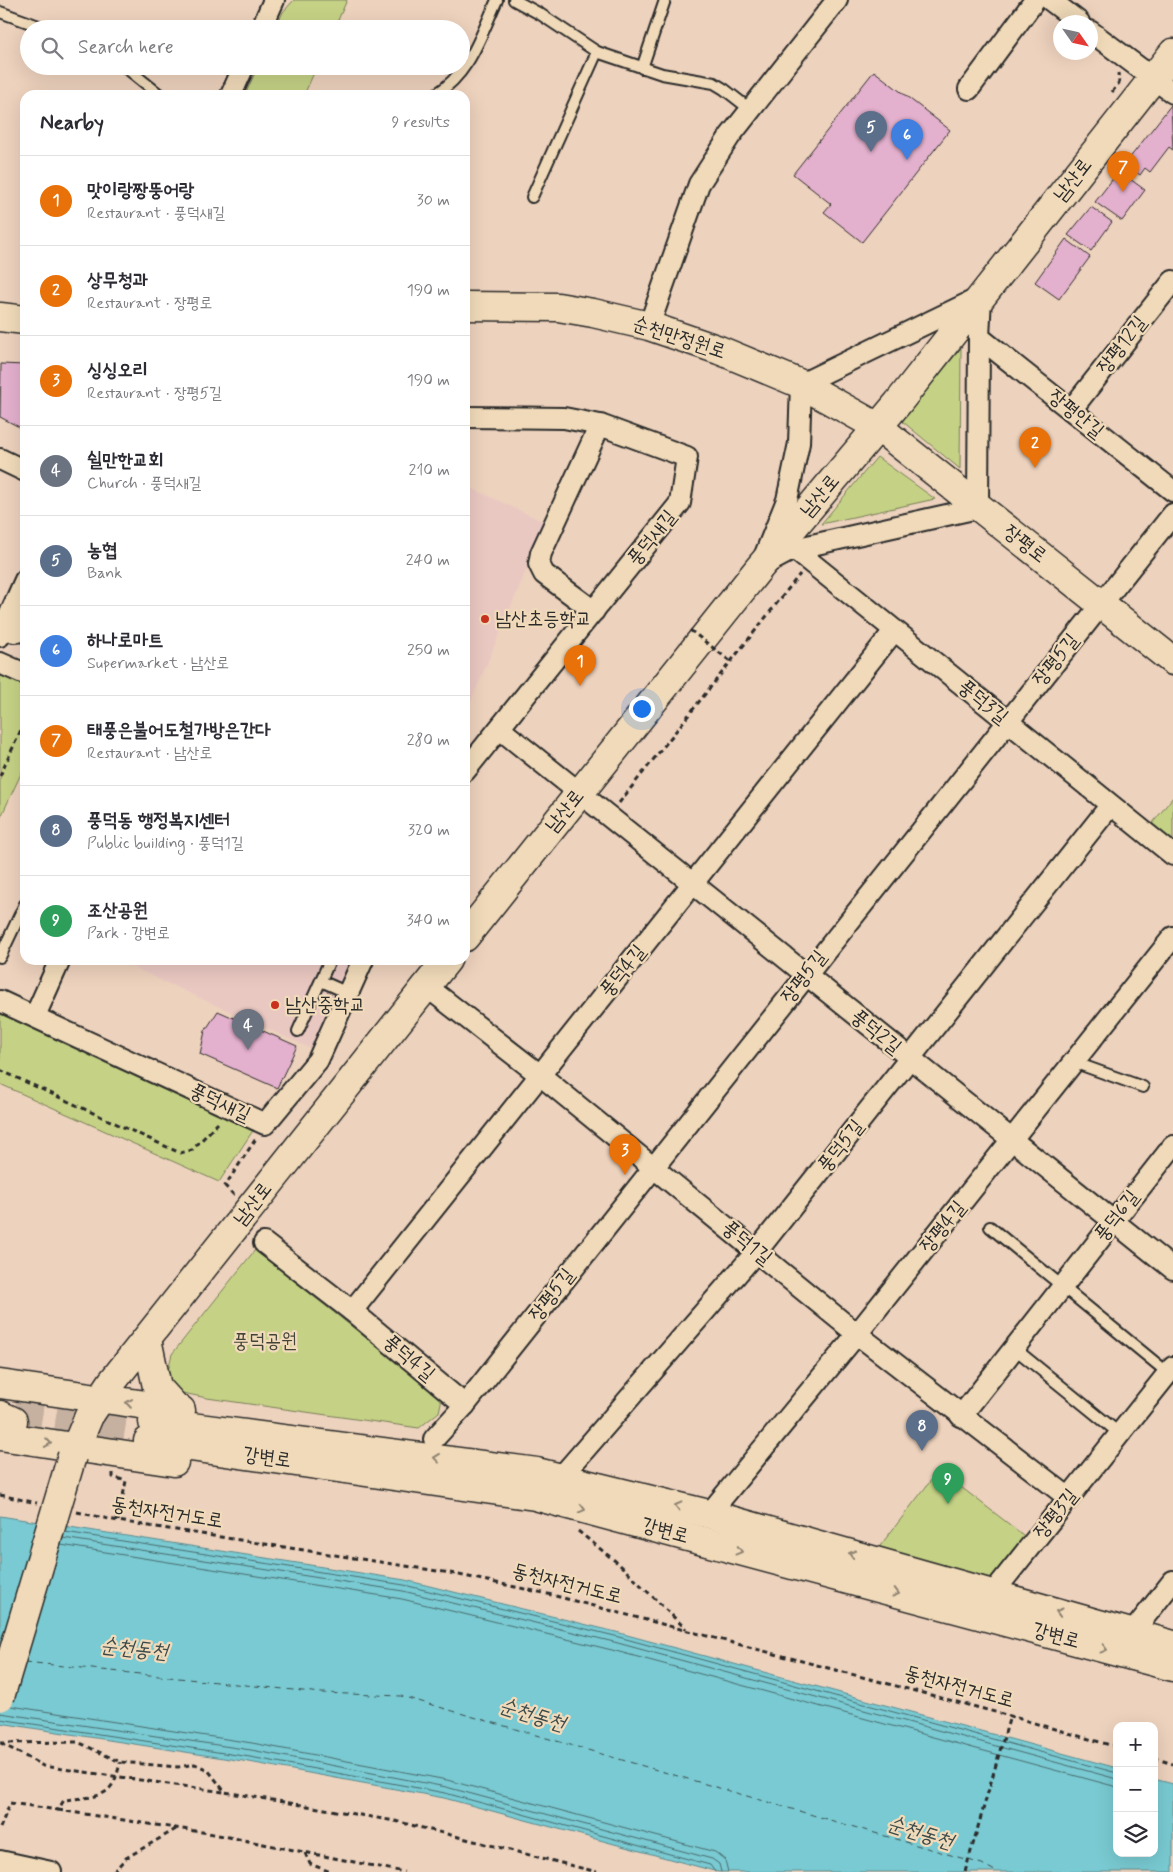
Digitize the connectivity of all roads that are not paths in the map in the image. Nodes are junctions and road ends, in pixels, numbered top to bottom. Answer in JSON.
{"nodes":[{"id":1,"x":274,"y":0,"type":"edge"},
{"id":2,"x":496,"y":0,"type":"edge"},
{"id":3,"x":514,"y":0,"type":"edge"},
{"id":4,"x":665,"y":0,"type":"edge"},
{"id":5,"x":837,"y":0,"type":"edge"},
{"id":6,"x":1035,"y":0,"type":"edge"},
{"id":7,"x":1050,"y":0,"type":"edge"},
{"id":8,"x":0,"y":12,"type":"edge"},
{"id":9,"x":1070,"y":15,"type":"edge"},
{"id":10,"x":22,"y":20,"type":"edge"},
{"id":11,"x":265,"y":20,"type":"edge"},
{"id":12,"x":1098,"y":37,"type":"edge"},
{"id":13,"x":597,"y":52,"type":"junction"},
{"id":14,"x":1173,"y":53,"type":"edge"},
{"id":15,"x":470,"y":55,"type":"edge"},
{"id":16,"x":642,"y":68,"type":"junction"},
{"id":17,"x":135,"y":75,"type":"edge"},
{"id":18,"x":240,"y":75,"type":"edge"},
{"id":19,"x":460,"y":75,"type":"edge"},
{"id":20,"x":1163,"y":86,"type":"edge"},
{"id":21,"x":969,"y":89,"type":"dead end"},
{"id":22,"x":154,"y":90,"type":"edge"},
{"id":23,"x":233,"y":90,"type":"edge"},
{"id":24,"x":443,"y":90,"type":"edge"},
{"id":25,"x":751,"y":110,"type":"junction"},
{"id":26,"x":532,"y":197,"type":"dead end"},
{"id":27,"x":1173,"y":280,"type":"edge"},
{"id":28,"x":981,"y":297,"type":"junction"},
{"id":29,"x":470,"y":306,"type":"edge"},
{"id":30,"x":0,"y":317,"type":"edge"},
{"id":31,"x":20,"y":319,"type":"edge"},
{"id":32,"x":650,"y":326,"type":"junction"},
{"id":33,"x":979,"y":337,"type":"junction"},
{"id":34,"x":801,"y":384,"type":"junction"},
{"id":35,"x":1071,"y":410,"type":"junction"},
{"id":36,"x":470,"y":418,"type":"edge"},
{"id":37,"x":600,"y":425,"type":"junction"},
{"id":38,"x":878,"y":427,"type":"junction"},
{"id":39,"x":0,"y":459,"type":"edge"},
{"id":40,"x":20,"y":469,"type":"edge"},
{"id":41,"x":1173,"y":492,"type":"edge"},
{"id":42,"x":978,"y":508,"type":"junction"},
{"id":43,"x":1173,"y":514,"type":"edge"},
{"id":44,"x":794,"y":549,"type":"junction"},
{"id":45,"x":760,"y":567,"type":"junction"},
{"id":46,"x":1101,"y":604,"type":"junction"},
{"id":47,"x":594,"y":611,"type":"junction"},
{"id":48,"x":17,"y":612,"type":"edge"},
{"id":49,"x":894,"y":631,"type":"junction"},
{"id":50,"x":0,"y":636,"type":"edge"},
{"id":51,"x":1173,"y":661,"type":"edge"},
{"id":52,"x":0,"y":663,"type":"edge"},
{"id":53,"x":20,"y":672,"type":"edge"},
{"id":54,"x":1007,"y":722,"type":"junction"},
{"id":55,"x":500,"y":729,"type":"junction"},
{"id":56,"x":470,"y":765,"type":"edge"},
{"id":57,"x":579,"y":794,"type":"junction"},
{"id":58,"x":1110,"y":806,"type":"junction"},
{"id":59,"x":1173,"y":855,"type":"edge"},
{"id":60,"x":692,"y":885,"type":"junction"},
{"id":61,"x":20,"y":915,"type":"edge"},
{"id":62,"x":470,"y":931,"type":"edge"},
{"id":63,"x":1173,"y":937,"type":"edge"},
{"id":64,"x":0,"y":957,"type":"edge"},
{"id":65,"x":58,"y":965,"type":"edge"},
{"id":66,"x":328,"y":965,"type":"edge"},
{"id":67,"x":361,"y":965,"type":"edge"},
{"id":68,"x":443,"y":965,"type":"edge"},
{"id":69,"x":806,"y":975,"type":"junction"},
{"id":70,"x":321,"y":981,"type":"junction"},
{"id":71,"x":426,"y":986,"type":"junction"},
{"id":72,"x":348,"y":993,"type":"junction"},
{"id":73,"x":0,"y":1001,"type":"edge"},
{"id":74,"x":35,"y":1016,"type":"junction"},
{"id":75,"x":298,"y":1031,"type":"dead end"},
{"id":76,"x":911,"y":1060,"type":"junction"},
{"id":77,"x":1073,"y":1062,"type":"junction"},
{"id":78,"x":540,"y":1075,"type":"junction"},
{"id":79,"x":1143,"y":1087,"type":"dead end"},
{"id":80,"x":1012,"y":1140,"type":"junction"},
{"id":81,"x":1173,"y":1146,"type":"edge"},
{"id":82,"x":653,"y":1168,"type":"junction"},
{"id":83,"x":1113,"y":1221,"type":"junction"},
{"id":84,"x":990,"y":1228,"type":"dead end"},
{"id":85,"x":264,"y":1243,"type":"dead end"},
{"id":86,"x":757,"y":1251,"type":"junction"},
{"id":87,"x":1173,"y":1269,"type":"edge"},
{"id":88,"x":1062,"y":1287,"type":"junction"},
{"id":89,"x":352,"y":1311,"type":"junction"},
{"id":90,"x":857,"y":1334,"type":"junction"},
{"id":91,"x":147,"y":1339,"type":"junction"},
{"id":92,"x":1014,"y":1348,"type":"junction"},
{"id":93,"x":1170,"y":1370,"type":"edge"},
{"id":94,"x":100,"y":1399,"type":"junction"},
{"id":95,"x":465,"y":1405,"type":"junction"},
{"id":96,"x":5,"y":1410,"type":"edge"},
{"id":97,"x":177,"y":1410,"type":"junction"},
{"id":98,"x":962,"y":1416,"type":"junction"},
{"id":99,"x":151,"y":1431,"type":"tunnel mouth"},
{"id":100,"x":1120,"y":1434,"type":"junction"},
{"id":101,"x":434,"y":1439,"type":"junction"},
{"id":102,"x":74,"y":1452,"type":"junction"},
{"id":103,"x":544,"y":1482,"type":"junction"},
{"id":104,"x":1068,"y":1498,"type":"junction"},
{"id":105,"x":709,"y":1514,"type":"junction"},
{"id":106,"x":1173,"y":1581,"type":"edge"},
{"id":107,"x":993,"y":1593,"type":"junction"},
{"id":108,"x":1132,"y":1633,"type":"junction"},
{"id":109,"x":1173,"y":1645,"type":"edge"},
{"id":110,"x":1173,"y":1667,"type":"edge"},
{"id":111,"x":0,"y":1697,"type":"edge"},
{"id":112,"x":0,"y":1861,"type":"edge"},
{"id":113,"x":51,"y":1872,"type":"edge"}],
"edges":[{"from":1,"to":11,"type":"street"},
{"from":2,"to":15,"type":"lane"},
{"from":3,"to":13,"type":"lane"},
{"from":4,"to":16,"type":"lane"},
{"from":5,"to":25,"type":"street"},
{"from":6,"to":21,"type":"street"},
{"from":7,"to":9,"type":"street"},
{"from":8,"to":10,"type":"lane"},
{"from":12,"to":20,"type":"street"},
{"from":13,"to":16,"type":"lane"},
{"from":13,"to":26,"type":"lane"},
{"from":14,"to":20,"type":"main road","name":"남산로"},
{"from":16,"to":25,"type":"lane"},
{"from":17,"to":22,"type":"lane"},
{"from":18,"to":23,"type":"street"},
{"from":19,"to":24,"type":"lane"},
{"from":20,"to":28,"type":"main road","name":"남산로"},
{"from":25,"to":32,"type":"street"},
{"from":27,"to":35,"type":"street","name":"장평12길"},
{"from":28,"to":33,"type":"street"},
{"from":28,"to":34,"type":"street"},
{"from":28,"to":38,"type":"main road","name":"남산로"},
{"from":29,"to":32,"type":"main road","name":"순천만정원로"},
{"from":30,"to":31,"type":"main road"},
{"from":32,"to":34,"type":"main road","name":"순천만정원로"},
{"from":33,"to":35,"type":"street","name":"장평안길"},
{"from":33,"to":42,"type":"street"},
{"from":34,"to":38,"type":"main road","name":"순천만정원로"},
{"from":34,"to":45,"type":"street"},
{"from":35,"to":41,"type":"street","name":"장평안길"},
{"from":36,"to":37,"type":"street","name":"풍덕새길"},
{"from":37,"to":47,"type":"street"},
{"from":37,"to":47,"type":"street","name":"풍덕새길"},
{"from":38,"to":42,"type":"main road","name":"장평로"},
{"from":38,"to":45,"type":"main road","name":"남산로"},
{"from":39,"to":40,"type":"street"},
{"from":42,"to":44,"type":"street"},
{"from":42,"to":46,"type":"main road","name":"장평로"},
{"from":43,"to":46,"type":"street","name":"장평5길"},
{"from":44,"to":45,"type":"street"},
{"from":44,"to":49,"type":"street","name":"풍덕3길"},
{"from":45,"to":57,"type":"main road","name":"남산로"},
{"from":46,"to":51,"type":"main road","name":"장평로"},
{"from":46,"to":54,"type":"street","name":"장평5길"},
{"from":47,"to":55,"type":"street","name":"풍덕새길"},
{"from":48,"to":50,"type":"street"},
{"from":49,"to":54,"type":"street","name":"풍덕3길"},
{"from":49,"to":60,"type":"street","name":"풍덕4길"},
{"from":52,"to":53,"type":"street"},
{"from":54,"to":58,"type":"street","name":"풍덕3길"},
{"from":54,"to":69,"type":"street","name":"장평5길"},
{"from":55,"to":56,"type":"street","name":"풍덕새길"},
{"from":55,"to":57,"type":"street","name":"풍덕2길"},
{"from":57,"to":60,"type":"street","name":"풍덕2길"},
{"from":57,"to":62,"type":"main road","name":"남산로"},
{"from":58,"to":59,"type":"street","name":"풍덕3길"},
{"from":58,"to":76,"type":"street","name":"풍덕5길"},
{"from":60,"to":69,"type":"street","name":"풍덕2길"},
{"from":60,"to":78,"type":"street","name":"풍덕4길"},
{"from":61,"to":64,"type":"lane"},
{"from":63,"to":77,"type":"street","name":"장평4길"},
{"from":65,"to":74,"type":"street"},
{"from":66,"to":70,"type":"lane"},
{"from":67,"to":72,"type":"street","name":"풍덕새길"},
{"from":68,"to":71,"type":"main road","name":"남산로"},
{"from":69,"to":76,"type":"street","name":"풍덕2길"},
{"from":69,"to":82,"type":"street","name":"장평5길"},
{"from":70,"to":72,"type":"lane"},
{"from":70,"to":75,"type":"lane"},
{"from":71,"to":78,"type":"street","name":"풍덕1길"},
{"from":71,"to":91,"type":"main road","name":"남산로"},
{"from":72,"to":74,"type":"street","name":"풍덕새길"},
{"from":73,"to":74,"type":"street","name":"풍덕새길"},
{"from":76,"to":80,"type":"street","name":"풍덕2길"},
{"from":76,"to":86,"type":"street","name":"풍덕5길"},
{"from":77,"to":79,"type":"lane"},
{"from":77,"to":80,"type":"street","name":"장평4길"},
{"from":78,"to":82,"type":"street","name":"풍덕1길"},
{"from":78,"to":89,"type":"street","name":"풍덕4길"},
{"from":80,"to":83,"type":"street","name":"풍덕2길"},
{"from":80,"to":90,"type":"street","name":"장평4길"},
{"from":81,"to":83,"type":"street","name":"풍덕6길"},
{"from":82,"to":86,"type":"street","name":"풍덕1길"},
{"from":82,"to":95,"type":"street","name":"장평5길"},
{"from":83,"to":87,"type":"street","name":"풍덕2길"},
{"from":83,"to":88,"type":"street","name":"풍덕6길"},
{"from":84,"to":88,"type":"lane"},
{"from":85,"to":89,"type":"street","name":"풍덕4길"},
{"from":86,"to":90,"type":"street","name":"풍덕1길"},
{"from":86,"to":103,"type":"street","name":"풍덕5길"},
{"from":88,"to":92,"type":"street","name":"풍덕6길"},
{"from":88,"to":93,"type":"lane","name":"장평3길"},
{"from":89,"to":95,"type":"street","name":"풍덕4길"},
{"from":90,"to":98,"type":"street","name":"풍덕1길"},
{"from":90,"to":105,"type":"street","name":"장평4길"},
{"from":91,"to":94,"type":"main road","name":"남산로"},
{"from":91,"to":97,"type":"main road"},
{"from":92,"to":98,"type":"street","name":"풍덕6길"},
{"from":92,"to":100,"type":"lane"},
{"from":93,"to":100,"type":"street","name":"장평3길"},
{"from":94,"to":96,"type":"main road"},
{"from":97,"to":94,"type":"main road","one_way":true},
{"from":94,"to":102,"type":"main road","name":"남산로"},
{"from":95,"to":101,"type":"street","name":"장평5길"},
{"from":96,"to":102,"type":"main road","one_way":true},
{"from":97,"to":101,"type":"main road"},
{"from":98,"to":104,"type":"street","name":"풍덕1길"},
{"from":99,"to":103,"type":"main road","name":"강변로"},
{"from":100,"to":104,"type":"street","name":"장평3길"},
{"from":103,"to":101,"type":"main road","one_way":true},
{"from":102,"to":103,"type":"main road"},
{"from":102,"to":111,"type":"main road","name":"남산로","bridge":true},
{"from":105,"to":103,"type":"main road","name":"강변로","one_way":true},
{"from":103,"to":110,"type":"main road","name":"강변로","one_way":true},
{"from":104,"to":107,"type":"street","name":"장평3길"},
{"from":107,"to":105,"type":"main road","name":"강변로","one_way":true},
{"from":106,"to":108,"type":"street"},
{"from":108,"to":107,"type":"main road","name":"강변로","one_way":true},
{"from":108,"to":109,"type":"main road","name":"강변로"},
{"from":112,"to":113,"type":"street"}]}
